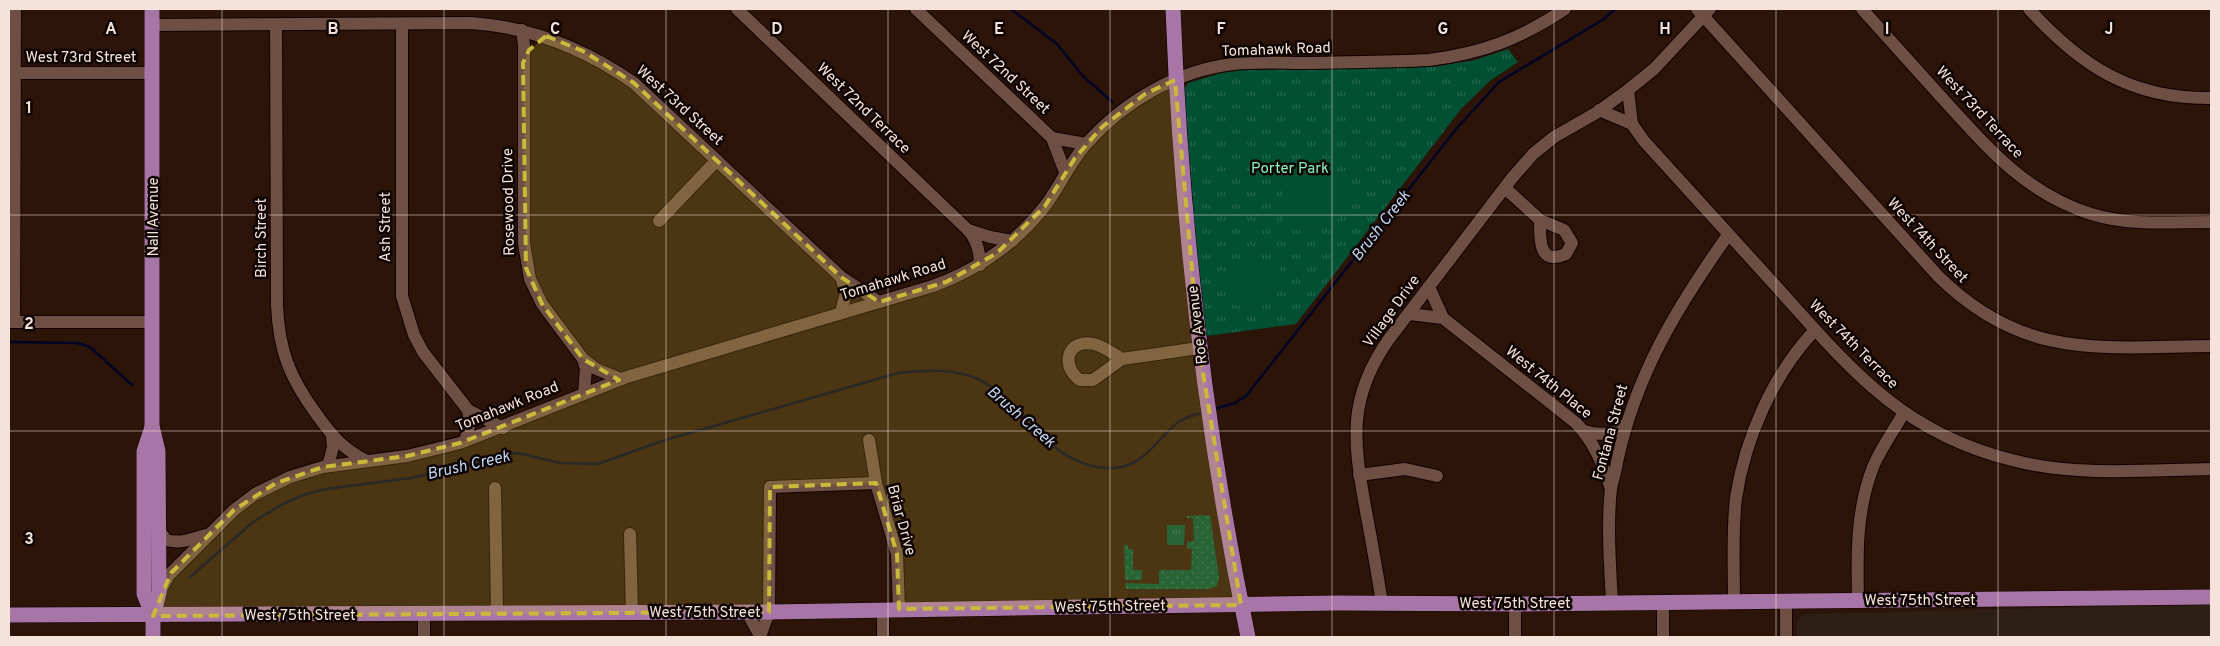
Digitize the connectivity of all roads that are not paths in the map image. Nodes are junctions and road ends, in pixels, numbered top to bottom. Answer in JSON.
{"nodes":[{"id":1,"x":15,"y":9,"type":"edge"},
{"id":2,"x":152,"y":9,"type":"edge"},
{"id":3,"x":737,"y":9,"type":"edge"},
{"id":4,"x":916,"y":9,"type":"edge"},
{"id":5,"x":1173,"y":9,"type":"edge"},
{"id":6,"x":1565,"y":9,"type":"edge"},
{"id":7,"x":1862,"y":9,"type":"edge"},
{"id":8,"x":2029,"y":9,"type":"edge"},
{"id":9,"x":1704,"y":12,"type":"edge"},
{"id":10,"x":402,"y":24,"type":"junction"},
{"id":11,"x":152,"y":25,"type":"junction"},
{"id":12,"x":276,"y":25,"type":"junction"},
{"id":13,"x":522,"y":30,"type":"junction"},
{"id":14,"x":546,"y":36,"type":"junction"},
{"id":15,"x":524,"y":58,"type":"junction"},
{"id":16,"x":153,"y":73,"type":"junction"},
{"id":17,"x":12,"y":74,"type":"edge"},
{"id":18,"x":1175,"y":80,"type":"junction"},
{"id":19,"x":1628,"y":90,"type":"junction"},
{"id":20,"x":2211,"y":98,"type":"edge"},
{"id":21,"x":1599,"y":110,"type":"junction"},
{"id":22,"x":1632,"y":124,"type":"junction"},
{"id":23,"x":1052,"y":138,"type":"junction"},
{"id":24,"x":1086,"y":144,"type":"junction"},
{"id":25,"x":716,"y":160,"type":"junction"},
{"id":26,"x":1066,"y":172,"type":"junction"},
{"id":27,"x":1505,"y":188,"type":"junction"},
{"id":28,"x":1540,"y":220,"type":"dead end"},
{"id":29,"x":659,"y":221,"type":"dead end"},
{"id":30,"x":2211,"y":222,"type":"edge"},
{"id":31,"x":968,"y":230,"type":"junction"},
{"id":32,"x":1728,"y":235,"type":"junction"},
{"id":33,"x":1012,"y":241,"type":"junction"},
{"id":34,"x":980,"y":265,"type":"junction"},
{"id":35,"x":841,"y":278,"type":"junction"},
{"id":36,"x":1429,"y":287,"type":"junction"},
{"id":37,"x":878,"y":302,"type":"junction"},
{"id":38,"x":841,"y":312,"type":"junction"},
{"id":39,"x":1409,"y":314,"type":"junction"},
{"id":40,"x":1443,"y":318,"type":"junction"},
{"id":41,"x":12,"y":322,"type":"edge"},
{"id":42,"x":153,"y":322,"type":"junction"},
{"id":43,"x":1814,"y":331,"type":"junction"},
{"id":44,"x":2211,"y":346,"type":"edge"},
{"id":45,"x":1199,"y":348,"type":"junction"},
{"id":46,"x":583,"y":359,"type":"junction"},
{"id":47,"x":1122,"y":359,"type":"dead end"},
{"id":48,"x":621,"y":379,"type":"junction"},
{"id":49,"x":584,"y":393,"type":"junction"},
{"id":50,"x":468,"y":410,"type":"junction"},
{"id":51,"x":1903,"y":414,"type":"junction"},
{"id":52,"x":1626,"y":424,"type":"junction"},
{"id":53,"x":152,"y":426,"type":"junction"},
{"id":54,"x":503,"y":428,"type":"junction"},
{"id":55,"x":1584,"y":431,"type":"junction"},
{"id":56,"x":332,"y":436,"type":"junction"},
{"id":57,"x":869,"y":440,"type":"dead end"},
{"id":58,"x":465,"y":441,"type":"junction"},
{"id":59,"x":367,"y":461,"type":"junction"},
{"id":60,"x":328,"y":466,"type":"junction"},
{"id":61,"x":2211,"y":469,"type":"edge"},
{"id":62,"x":1359,"y":475,"type":"junction"},
{"id":63,"x":1437,"y":476,"type":"dead end"},
{"id":64,"x":876,"y":483,"type":"junction"},
{"id":65,"x":494,"y":488,"type":"dead end"},
{"id":66,"x":1611,"y":489,"type":"junction"},
{"id":67,"x":159,"y":530,"type":"junction"},
{"id":68,"x":211,"y":533,"type":"junction"},
{"id":69,"x":630,"y":534,"type":"dead end"},
{"id":70,"x":159,"y":594,"type":"junction"},
{"id":71,"x":2211,"y":597,"type":"edge"},
{"id":72,"x":1786,"y":600,"type":"junction"},
{"id":73,"x":1858,"y":600,"type":"junction"},
{"id":74,"x":1663,"y":601,"type":"junction"},
{"id":75,"x":1734,"y":601,"type":"junction"},
{"id":76,"x":1612,"y":602,"type":"junction"},
{"id":77,"x":1382,"y":603,"type":"junction"},
{"id":78,"x":1241,"y":604,"type":"junction"},
{"id":79,"x":1515,"y":604,"type":"junction"},
{"id":80,"x":899,"y":609,"type":"junction"},
{"id":81,"x":883,"y":610,"type":"junction"},
{"id":82,"x":632,"y":612,"type":"junction"},
{"id":83,"x":747,"y":612,"type":"junction"},
{"id":84,"x":769,"y":612,"type":"junction"},
{"id":85,"x":497,"y":613,"type":"junction"},
{"id":86,"x":424,"y":614,"type":"junction"},
{"id":87,"x":9,"y":615,"type":"edge"},
{"id":88,"x":152,"y":616,"type":"junction"},
{"id":89,"x":152,"y":637,"type":"edge"},
{"id":90,"x":424,"y":637,"type":"edge"},
{"id":91,"x":760,"y":637,"type":"edge"},
{"id":92,"x":883,"y":637,"type":"edge"},
{"id":93,"x":1248,"y":637,"type":"edge"},
{"id":94,"x":1515,"y":637,"type":"edge"},
{"id":95,"x":1663,"y":637,"type":"edge"},
{"id":96,"x":1786,"y":637,"type":"edge"}],
"edges":[{"from":1,"to":17,"type":"street"},
{"from":2,"to":11,"type":"main road","name":"Nall Avenue"},
{"from":3,"to":31,"type":"street","name":"West 72nd Terrace"},
{"from":4,"to":23,"type":"street","name":"West 72nd Street"},
{"from":5,"to":18,"type":"main road","name":"Roe Avenue"},
{"from":6,"to":18,"type":"street","name":"Tomahawk Road"},
{"from":7,"to":30,"type":"street","name":"West 73rd Terrace"},
{"from":8,"to":20,"type":"street"},
{"from":9,"to":19,"type":"street","name":"Village Drive"},
{"from":9,"to":44,"type":"street","name":"West 74th Street"},
{"from":10,"to":12,"type":"street","name":"West 73rd Street"},
{"from":10,"to":13,"type":"street","name":"West 73rd Street"},
{"from":10,"to":50,"type":"street","name":"Ash Street"},
{"from":11,"to":12,"type":"street","name":"West 73rd Street"},
{"from":11,"to":16,"type":"main road","name":"Nall Avenue"},
{"from":12,"to":56,"type":"street","name":"Birch Street"},
{"from":13,"to":14,"type":"street","name":"West 73rd Street"},
{"from":13,"to":15,"type":"street","name":"Rosewood Drive"},
{"from":14,"to":15,"type":"street"},
{"from":14,"to":25,"type":"street","name":"West 73rd Street"},
{"from":15,"to":46,"type":"street","name":"Rosewood Drive"},
{"from":16,"to":17,"type":"street","name":"West 73rd Street"},
{"from":16,"to":42,"type":"main road","name":"Nall Avenue"},
{"from":17,"to":41,"type":"street"},
{"from":18,"to":24,"type":"street","name":"Tomahawk Road"},
{"from":18,"to":45,"type":"main road","name":"Roe Avenue"},
{"from":19,"to":21,"type":"street","name":"Village Drive"},
{"from":19,"to":22,"type":"street","name":"West 74th Terrace"},
{"from":21,"to":22,"type":"street"},
{"from":21,"to":27,"type":"street","name":"Village Drive"},
{"from":22,"to":32,"type":"street","name":"West 74th Terrace"},
{"from":23,"to":24,"type":"street"},
{"from":23,"to":26,"type":"street","name":"West 72nd Street"},
{"from":24,"to":26,"type":"street","name":"Tomahawk Road"},
{"from":25,"to":29,"type":"street","name":"West 73rd Street"},
{"from":25,"to":35,"type":"street","name":"West 73rd Street"},
{"from":26,"to":33,"type":"street","name":"Tomahawk Road"},
{"from":27,"to":28,"type":"street"},
{"from":27,"to":36,"type":"street","name":"Village Drive"},
{"from":31,"to":33,"type":"street","name":"West 72nd Terrace"},
{"from":31,"to":34,"type":"street","name":"West 72nd Terrace"},
{"from":32,"to":43,"type":"street","name":"West 74th Terrace"},
{"from":32,"to":52,"type":"street","name":"Fontana Street"},
{"from":33,"to":34,"type":"street","name":"Tomahawk Road"},
{"from":34,"to":37,"type":"street","name":"Tomahawk Road"},
{"from":35,"to":37,"type":"street","name":"West 73rd Street"},
{"from":35,"to":38,"type":"street"},
{"from":36,"to":39,"type":"street","name":"Village Drive"},
{"from":36,"to":40,"type":"street","name":"West 74th Place"},
{"from":37,"to":38,"type":"street","name":"Tomahawk Road"},
{"from":38,"to":48,"type":"street","name":"Tomahawk Road"},
{"from":39,"to":40,"type":"street"},
{"from":39,"to":62,"type":"street","name":"Village Drive"},
{"from":40,"to":55,"type":"street","name":"West 74th Place"},
{"from":41,"to":42,"type":"street"},
{"from":42,"to":53,"type":"main road","name":"Nall Avenue"},
{"from":43,"to":51,"type":"street","name":"West 74th Terrace"},
{"from":43,"to":75,"type":"street"},
{"from":45,"to":47,"type":"street"},
{"from":45,"to":78,"type":"main road","name":"Roe Avenue"},
{"from":46,"to":48,"type":"street","name":"Rosewood Drive"},
{"from":46,"to":49,"type":"street"},
{"from":48,"to":49,"type":"street","name":"Tomahawk Road"},
{"from":49,"to":54,"type":"street","name":"Tomahawk Road"},
{"from":50,"to":54,"type":"street","name":"Ash Street"},
{"from":50,"to":58,"type":"street"},
{"from":51,"to":61,"type":"street","name":"West 74th Terrace"},
{"from":51,"to":73,"type":"street"},
{"from":52,"to":55,"type":"street"},
{"from":52,"to":66,"type":"street","name":"Fontana Street"},
{"from":53,"to":67,"type":"main road","name":"Nall Avenue"},
{"from":53,"to":88,"type":"main road","name":"Nall Avenue"},
{"from":54,"to":58,"type":"street","name":"Tomahawk Road"},
{"from":55,"to":66,"type":"street","name":"West 74th Place"},
{"from":56,"to":59,"type":"street","name":"Birch Street"},
{"from":56,"to":60,"type":"street"},
{"from":57,"to":64,"type":"street","name":"Briar Drive"},
{"from":58,"to":59,"type":"street","name":"Tomahawk Road"},
{"from":59,"to":60,"type":"street","name":"Tomahawk Road"},
{"from":60,"to":68,"type":"street","name":"Tomahawk Road"},
{"from":62,"to":63,"type":"street"},
{"from":62,"to":77,"type":"street","name":"Village Drive"},
{"from":64,"to":80,"type":"street","name":"Briar Drive"},
{"from":64,"to":84,"type":"street"},
{"from":65,"to":85,"type":"street"},
{"from":66,"to":76,"type":"street","name":"Fontana Street"},
{"from":67,"to":68,"type":"street","name":"Tomahawk Road"},
{"from":67,"to":70,"type":"main road","name":"Nall Avenue"},
{"from":68,"to":70,"type":"street","name":"Tomahawk Road"},
{"from":69,"to":82,"type":"street"},
{"from":70,"to":88,"type":"main road","name":"Nall Avenue"},
{"from":71,"to":73,"type":"main road","name":"West 75th Street"},
{"from":72,"to":73,"type":"main road","name":"West 75th Street"},
{"from":72,"to":75,"type":"main road","name":"West 75th Street"},
{"from":72,"to":96,"type":"street"},
{"from":74,"to":75,"type":"main road","name":"West 75th Street"},
{"from":74,"to":76,"type":"main road","name":"West 75th Street"},
{"from":74,"to":95,"type":"street"},
{"from":76,"to":79,"type":"main road","name":"West 75th Street"},
{"from":77,"to":78,"type":"main road","name":"West 75th Street"},
{"from":77,"to":79,"type":"main road","name":"West 75th Street"},
{"from":78,"to":80,"type":"main road","name":"West 75th Street"},
{"from":78,"to":93,"type":"main road","name":"Roe Avenue"},
{"from":79,"to":94,"type":"street"},
{"from":80,"to":81,"type":"main road","name":"West 75th Street"},
{"from":81,"to":84,"type":"main road","name":"West 75th Street"},
{"from":81,"to":92,"type":"street"},
{"from":82,"to":83,"type":"main road","name":"West 75th Street"},
{"from":82,"to":85,"type":"main road","name":"West 75th Street"},
{"from":83,"to":84,"type":"main road","name":"West 75th Street"},
{"from":83,"to":91,"type":"street"},
{"from":84,"to":91,"type":"street"},
{"from":85,"to":86,"type":"main road","name":"West 75th Street"},
{"from":86,"to":88,"type":"main road","name":"West 75th Street"},
{"from":86,"to":90,"type":"street"},
{"from":87,"to":88,"type":"main road","name":"West 75th Street"},
{"from":88,"to":89,"type":"main road","name":"Nall Avenue"}]}
